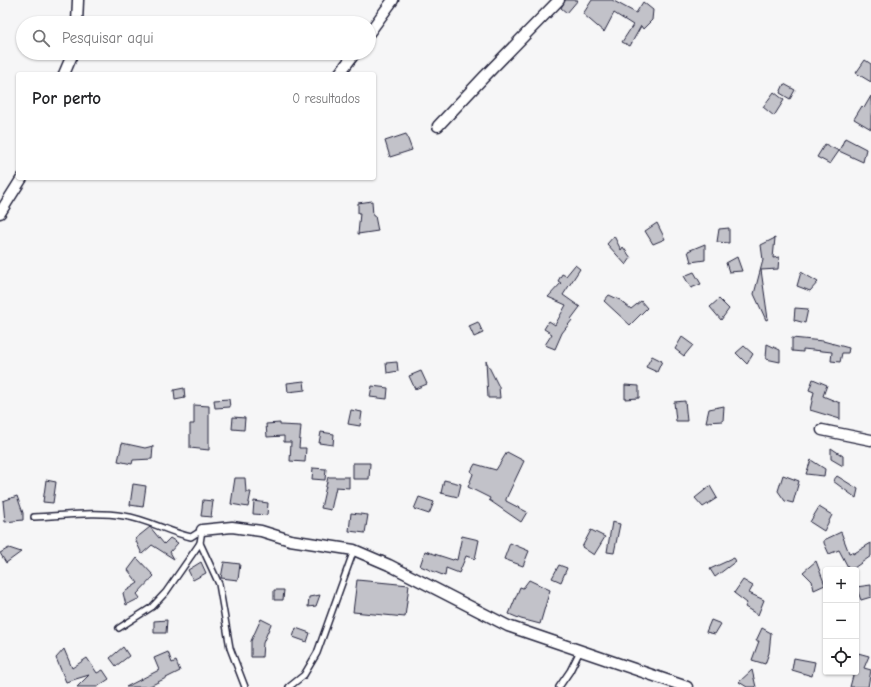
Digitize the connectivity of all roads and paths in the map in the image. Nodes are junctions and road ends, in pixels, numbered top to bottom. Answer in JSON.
{"nodes":[{"id":1,"x":78,"y":0,"type":"edge"},
{"id":2,"x":393,"y":0,"type":"edge"},
{"id":3,"x":559,"y":0,"type":"edge"},
{"id":4,"x":77,"y":16,"type":"edge"},
{"id":5,"x":376,"y":23,"type":"edge"},
{"id":6,"x":70,"y":60,"type":"edge"},
{"id":7,"x":350,"y":60,"type":"edge"},
{"id":8,"x":65,"y":72,"type":"edge"},
{"id":9,"x":341,"y":72,"type":"edge"},
{"id":10,"x":438,"y":126,"type":"dead end"},
{"id":11,"x":21,"y":180,"type":"edge"},
{"id":12,"x":0,"y":212,"type":"edge"},
{"id":13,"x":822,"y":430,"type":"dead end"},
{"id":14,"x":871,"y":440,"type":"edge"},
{"id":15,"x":34,"y":517,"type":"dead end"},
{"id":16,"x":202,"y":530,"type":"junction"},
{"id":17,"x":200,"y":543,"type":"junction"},
{"id":18,"x":354,"y":550,"type":"junction"},
{"id":19,"x":119,"y":628,"type":"dead end"},
{"id":20,"x":580,"y":651,"type":"junction"},
{"id":21,"x":245,"y":687,"type":"edge"},
{"id":22,"x":289,"y":687,"type":"edge"},
{"id":23,"x":559,"y":687,"type":"edge"},
{"id":24,"x":687,"y":687,"type":"edge"}],
"edges":[{"from":1,"to":4,"type":"street"},
{"from":2,"to":5,"type":"street"},
{"from":3,"to":10,"type":"street"},
{"from":6,"to":8,"type":"street"},
{"from":7,"to":9,"type":"street"},
{"from":11,"to":12,"type":"street"},
{"from":13,"to":14,"type":"street"},
{"from":15,"to":16,"type":"lane"},
{"from":16,"to":17,"type":"lane"},
{"from":16,"to":18,"type":"street"},
{"from":17,"to":19,"type":"lane"},
{"from":17,"to":21,"type":"lane"},
{"from":18,"to":20,"type":"street"},
{"from":18,"to":22,"type":"lane"},
{"from":20,"to":23,"type":"lane"},
{"from":20,"to":24,"type":"street"}]}
